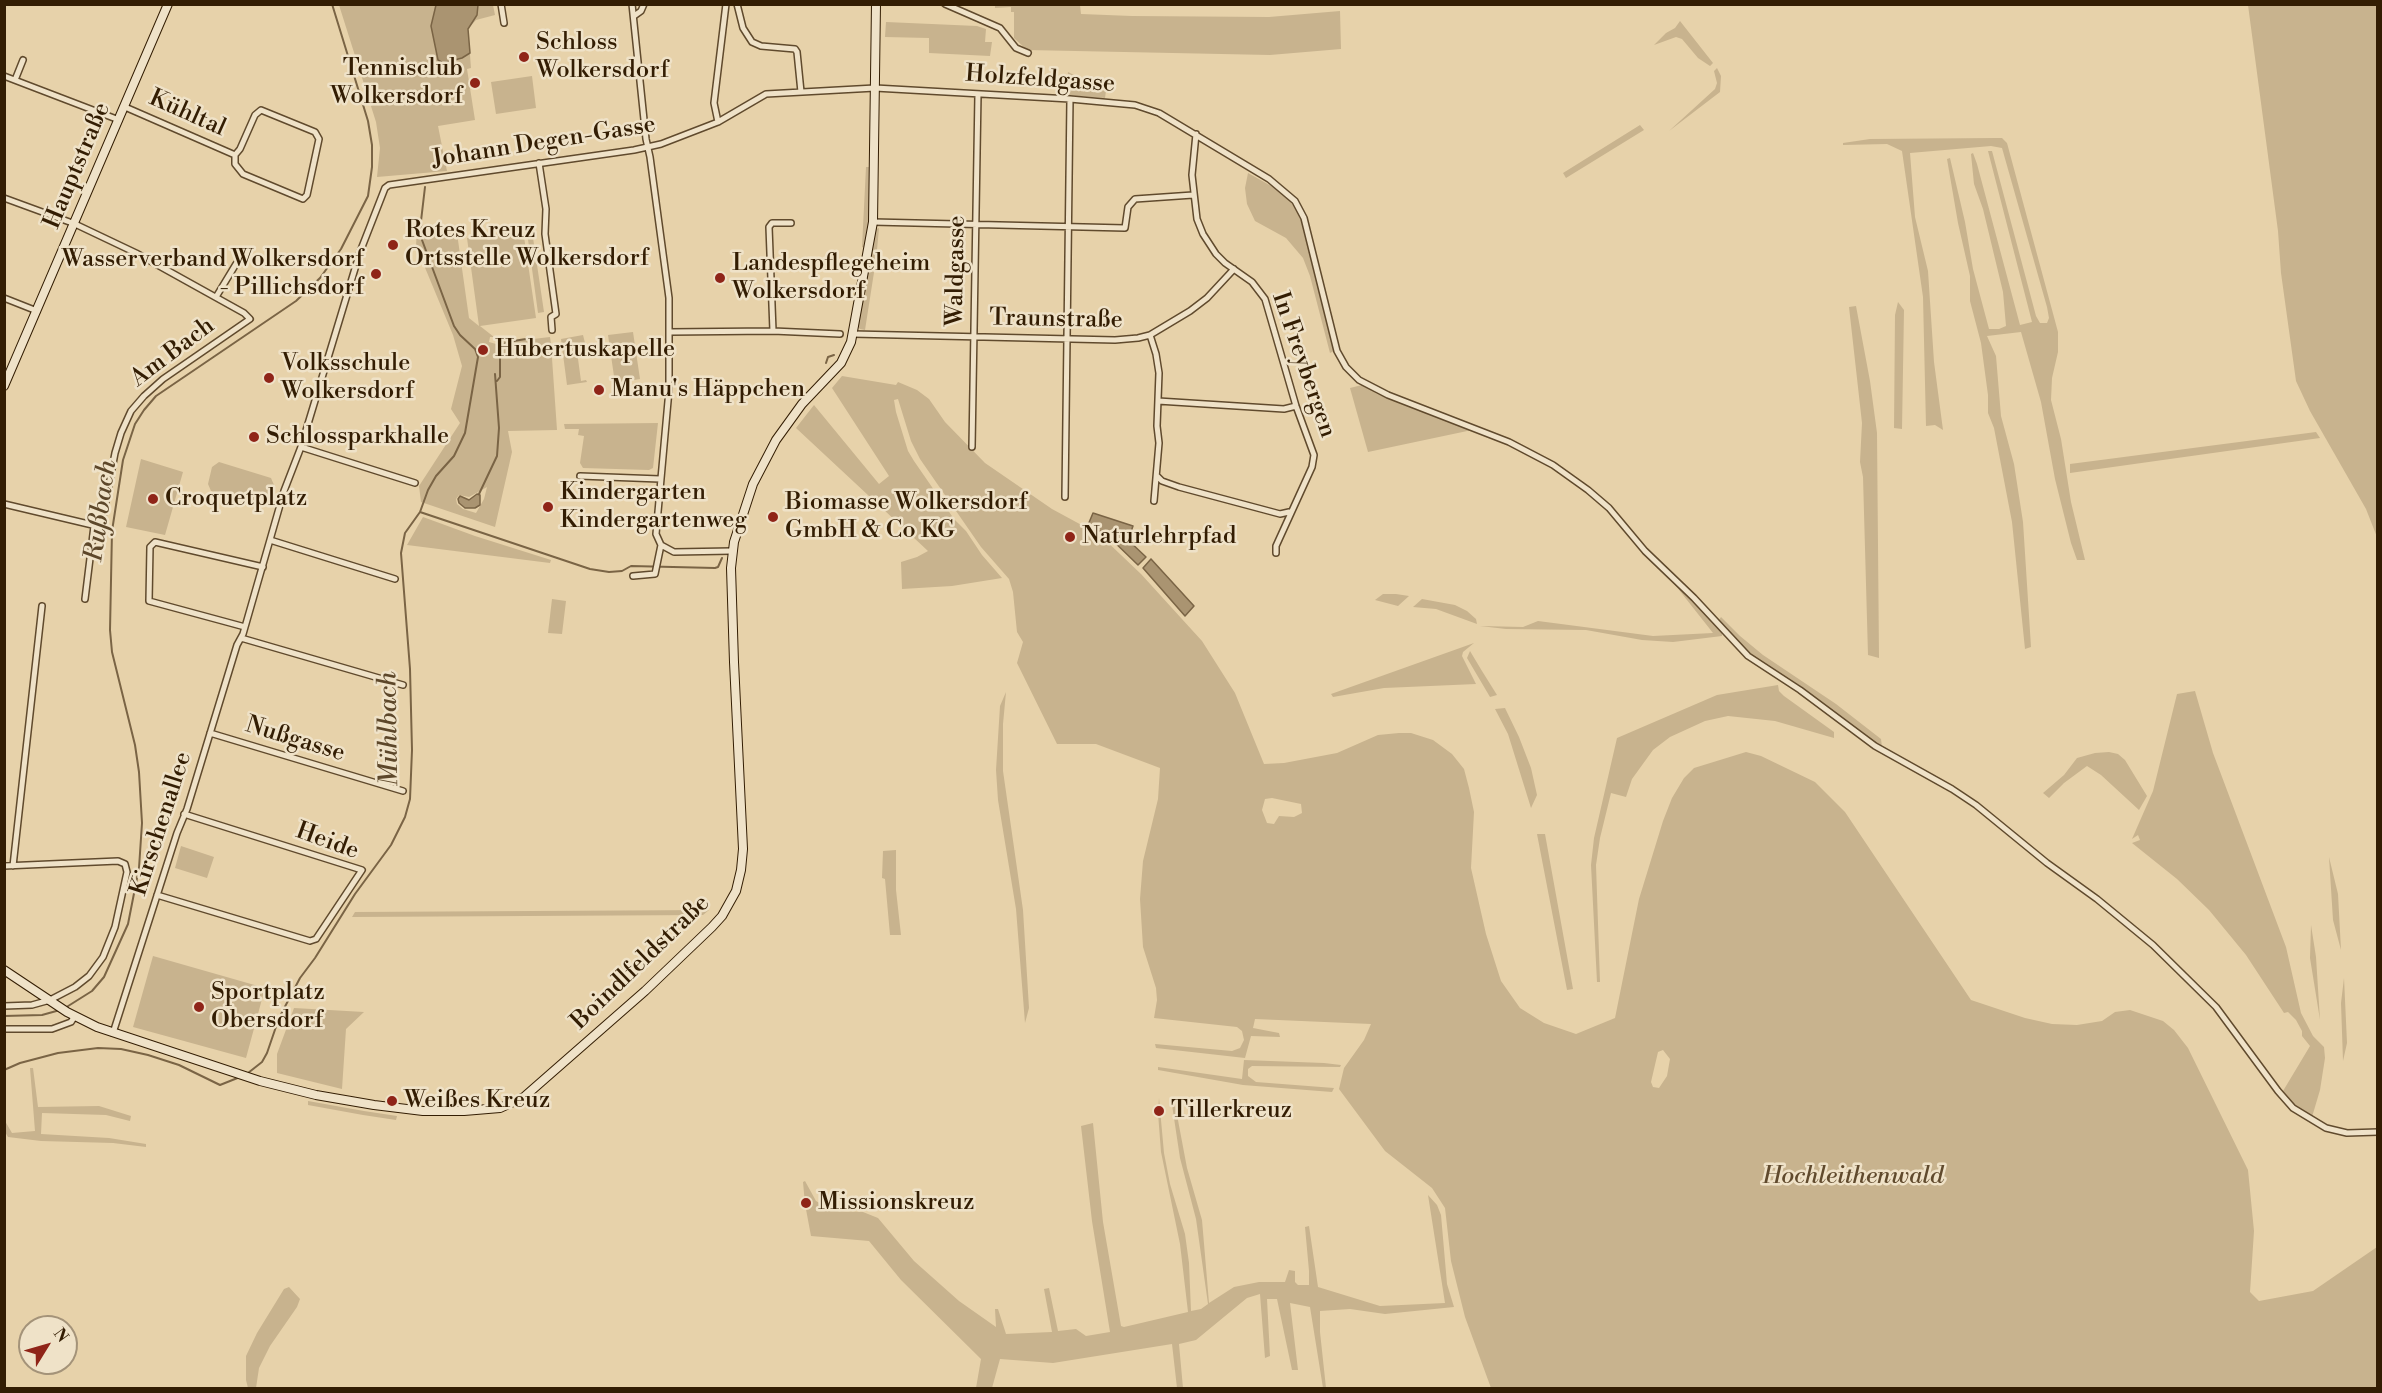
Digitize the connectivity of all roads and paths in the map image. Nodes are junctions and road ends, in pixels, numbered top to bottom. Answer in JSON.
{"nodes":[{"id":1,"x":168,"y":4,"type":"edge"},
{"id":2,"x":501,"y":4,"type":"edge"},
{"id":3,"x":632,"y":4,"type":"edge"},
{"id":4,"x":644,"y":4,"type":"edge"},
{"id":5,"x":726,"y":4,"type":"edge"},
{"id":6,"x":737,"y":4,"type":"edge"},
{"id":7,"x":876,"y":4,"type":"edge"},
{"id":8,"x":945,"y":4,"type":"edge"},
{"id":9,"x":634,"y":16,"type":"junction"},
{"id":10,"x":504,"y":23,"type":"dead end"},
{"id":11,"x":1028,"y":53,"type":"dead end"},
{"id":12,"x":23,"y":60,"type":"dead end"},
{"id":13,"x":4,"y":76,"type":"edge"},
{"id":14,"x":15,"y":80,"type":"junction"},
{"id":15,"x":875,"y":88,"type":"junction"},
{"id":16,"x":801,"y":92,"type":"junction"},
{"id":17,"x":978,"y":94,"type":"junction"},
{"id":18,"x":1070,"y":99,"type":"junction"},
{"id":19,"x":125,"y":107,"type":"junction"},
{"id":20,"x":119,"y":120,"type":"junction"},
{"id":21,"x":718,"y":122,"type":"junction"},
{"id":22,"x":1196,"y":134,"type":"junction"},
{"id":23,"x":648,"y":148,"type":"junction"},
{"id":24,"x":235,"y":155,"type":"junction"},
{"id":25,"x":539,"y":163,"type":"junction"},
{"id":26,"x":1193,"y":195,"type":"junction"},
{"id":27,"x":4,"y":198,"type":"edge"},
{"id":28,"x":873,"y":222,"type":"junction"},
{"id":29,"x":791,"y":223,"type":"dead end"},
{"id":30,"x":75,"y":224,"type":"junction"},
{"id":31,"x":976,"y":225,"type":"junction"},
{"id":32,"x":1069,"y":227,"type":"junction"},
{"id":33,"x":360,"y":252,"type":"joint"},
{"id":34,"x":236,"y":264,"type":"dead end"},
{"id":35,"x":1234,"y":269,"type":"junction"},
{"id":36,"x":216,"y":297,"type":"junction"},
{"id":37,"x":4,"y":298,"type":"edge"},
{"id":38,"x":37,"y":311,"type":"junction"},
{"id":39,"x":552,"y":330,"type":"dead end"},
{"id":40,"x":773,"y":331,"type":"junction"},
{"id":41,"x":670,"y":332,"type":"junction"},
{"id":42,"x":840,"y":334,"type":"dead end"},
{"id":43,"x":853,"y":334,"type":"junction"},
{"id":44,"x":1150,"y":335,"type":"junction"},
{"id":45,"x":975,"y":337,"type":"junction"},
{"id":46,"x":1068,"y":339,"type":"junction"},
{"id":47,"x":4,"y":386,"type":"edge"},
{"id":48,"x":1158,"y":401,"type":"junction"},
{"id":49,"x":1296,"y":406,"type":"junction"},
{"id":50,"x":301,"y":447,"type":"junction"},
{"id":51,"x":972,"y":447,"type":"dead end"},
{"id":52,"x":580,"y":476,"type":"dead end"},
{"id":53,"x":1157,"y":476,"type":"junction"},
{"id":54,"x":660,"y":479,"type":"junction"},
{"id":55,"x":415,"y":483,"type":"dead end"},
{"id":56,"x":1065,"y":497,"type":"dead end"},
{"id":57,"x":1154,"y":501,"type":"dead end"},
{"id":58,"x":4,"y":505,"type":"edge"},
{"id":59,"x":1290,"y":512,"type":"junction"},
{"id":60,"x":97,"y":526,"type":"junction"},
{"id":61,"x":270,"y":540,"type":"junction"},
{"id":62,"x":661,"y":545,"type":"junction"},
{"id":63,"x":732,"y":551,"type":"junction"},
{"id":64,"x":1276,"y":553,"type":"dead end"},
{"id":65,"x":263,"y":567,"type":"junction"},
{"id":66,"x":633,"y":576,"type":"dead end"},
{"id":67,"x":395,"y":579,"type":"dead end"},
{"id":68,"x":85,"y":599,"type":"dead end"},
{"id":69,"x":42,"y":606,"type":"dead end"},
{"id":70,"x":245,"y":627,"type":"junction"},
{"id":71,"x":242,"y":638,"type":"junction"},
{"id":72,"x":403,"y":685,"type":"dead end"},
{"id":73,"x":210,"y":733,"type":"junction"},
{"id":74,"x":403,"y":791,"type":"dead end"},
{"id":75,"x":184,"y":814,"type":"junction"},
{"id":76,"x":4,"y":866,"type":"edge"},
{"id":77,"x":13,"y":866,"type":"junction"},
{"id":78,"x":158,"y":895,"type":"junction"},
{"id":79,"x":4,"y":970,"type":"edge"},
{"id":80,"x":52,"y":1002,"type":"junction"},
{"id":81,"x":4,"y":1006,"type":"edge"},
{"id":82,"x":75,"y":1016,"type":"junction"},
{"id":83,"x":4,"y":1029,"type":"edge"},
{"id":84,"x":113,"y":1033,"type":"junction"},
{"id":85,"x":2378,"y":1132,"type":"edge"}],
"edges":[{"from":1,"to":19,"type":"street","name":"Hauptstraße"},
{"from":2,"to":10,"type":"street"},
{"from":3,"to":9,"type":"street"},
{"from":4,"to":9,"type":"street"},
{"from":5,"to":21,"type":"street"},
{"from":6,"to":16,"type":"street"},
{"from":7,"to":15,"type":"street","name":"Boindlfeldstraße"},
{"from":8,"to":11,"type":"street"},
{"from":9,"to":23,"type":"street"},
{"from":12,"to":14,"type":"street"},
{"from":13,"to":14,"type":"street"},
{"from":14,"to":20,"type":"street"},
{"from":15,"to":16,"type":"street","name":"Johann Degen-Gasse"},
{"from":15,"to":17,"type":"street","name":"Holzfeldgasse"},
{"from":15,"to":28,"type":"street","name":"Boindlfeldstraße"},
{"from":16,"to":21,"type":"street","name":"Johann Degen-Gasse"},
{"from":17,"to":18,"type":"street","name":"Holzfeldgasse"},
{"from":17,"to":31,"type":"street","name":"Waldgasse"},
{"from":18,"to":22,"type":"street","name":"Holzfeldgasse"},
{"from":18,"to":32,"type":"street"},
{"from":19,"to":20,"type":"street","name":"Hauptstraße"},
{"from":19,"to":24,"type":"street","name":"Kühltal"},
{"from":20,"to":30,"type":"street","name":"Hauptstraße"},
{"from":21,"to":23,"type":"street","name":"Johann Degen-Gasse"},
{"from":22,"to":26,"type":"street","name":"In Freybergen"},
{"from":22,"to":85,"type":"street","name":"Holzfeldgasse"},
{"from":23,"to":25,"type":"street","name":"Johann Degen-Gasse"},
{"from":23,"to":41,"type":"street"},
{"from":24,"to":24,"type":"street","name":"Kühltal"},
{"from":25,"to":33,"type":"street","name":"Johann Degen-Gasse"},
{"from":25,"to":39,"type":"street"},
{"from":26,"to":32,"type":"street"},
{"from":26,"to":35,"type":"street","name":"In Freybergen"},
{"from":27,"to":30,"type":"street"},
{"from":28,"to":31,"type":"street"},
{"from":28,"to":43,"type":"street","name":"Boindlfeldstraße"},
{"from":29,"to":40,"type":"street"},
{"from":30,"to":36,"type":"street"},
{"from":30,"to":38,"type":"street","name":"Hauptstraße"},
{"from":31,"to":32,"type":"street"},
{"from":31,"to":45,"type":"street","name":"Waldgasse"},
{"from":32,"to":46,"type":"street"},
{"from":33,"to":50,"type":"street","name":"Kirschenallee"},
{"from":34,"to":36,"type":"street"},
{"from":35,"to":44,"type":"street","name":"Traunstraße"},
{"from":35,"to":49,"type":"street","name":"In Freybergen"},
{"from":36,"to":60,"type":"street","name":"Am Bach"},
{"from":37,"to":38,"type":"street"},
{"from":38,"to":47,"type":"street","name":"Hauptstraße"},
{"from":40,"to":41,"type":"street"},
{"from":40,"to":42,"type":"street"},
{"from":41,"to":54,"type":"street"},
{"from":43,"to":45,"type":"street","name":"Traunstraße"},
{"from":43,"to":63,"type":"street","name":"Boindlfeldstraße"},
{"from":44,"to":46,"type":"street","name":"Traunstraße"},
{"from":44,"to":48,"type":"street"},
{"from":45,"to":46,"type":"street","name":"Traunstraße"},
{"from":45,"to":51,"type":"street","name":"Waldgasse"},
{"from":46,"to":56,"type":"street"},
{"from":48,"to":49,"type":"street"},
{"from":48,"to":53,"type":"street"},
{"from":49,"to":59,"type":"street","name":"In Freybergen"},
{"from":50,"to":55,"type":"street"},
{"from":50,"to":61,"type":"street","name":"Kirschenallee"},
{"from":52,"to":54,"type":"street"},
{"from":53,"to":57,"type":"street"},
{"from":53,"to":59,"type":"street"},
{"from":54,"to":62,"type":"street"},
{"from":58,"to":60,"type":"street"},
{"from":59,"to":64,"type":"street","name":"In Freybergen"},
{"from":60,"to":68,"type":"street","name":"Am Bach"},
{"from":61,"to":65,"type":"street","name":"Kirschenallee"},
{"from":61,"to":67,"type":"street"},
{"from":62,"to":63,"type":"street"},
{"from":62,"to":66,"type":"street"},
{"from":63,"to":84,"type":"street","name":"Boindlfeldstraße"},
{"from":65,"to":70,"type":"street","name":"Kirschenallee"},
{"from":65,"to":70,"type":"street"},
{"from":69,"to":77,"type":"street"},
{"from":70,"to":71,"type":"street","name":"Kirschenallee"},
{"from":71,"to":72,"type":"street"},
{"from":71,"to":73,"type":"street","name":"Kirschenallee"},
{"from":73,"to":74,"type":"street","name":"Nußgasse"},
{"from":73,"to":75,"type":"street","name":"Kirschenallee"},
{"from":75,"to":78,"type":"street","name":"Kirschenallee"},
{"from":75,"to":78,"type":"street","name":"Heide"},
{"from":76,"to":77,"type":"street"},
{"from":77,"to":80,"type":"street"},
{"from":78,"to":84,"type":"street","name":"Kirschenallee"},
{"from":79,"to":80,"type":"street","name":"Boindlfeldstraße"},
{"from":80,"to":81,"type":"street"},
{"from":80,"to":82,"type":"street","name":"Boindlfeldstraße"},
{"from":82,"to":83,"type":"street"},
{"from":82,"to":84,"type":"street","name":"Boindlfeldstraße"}]}
